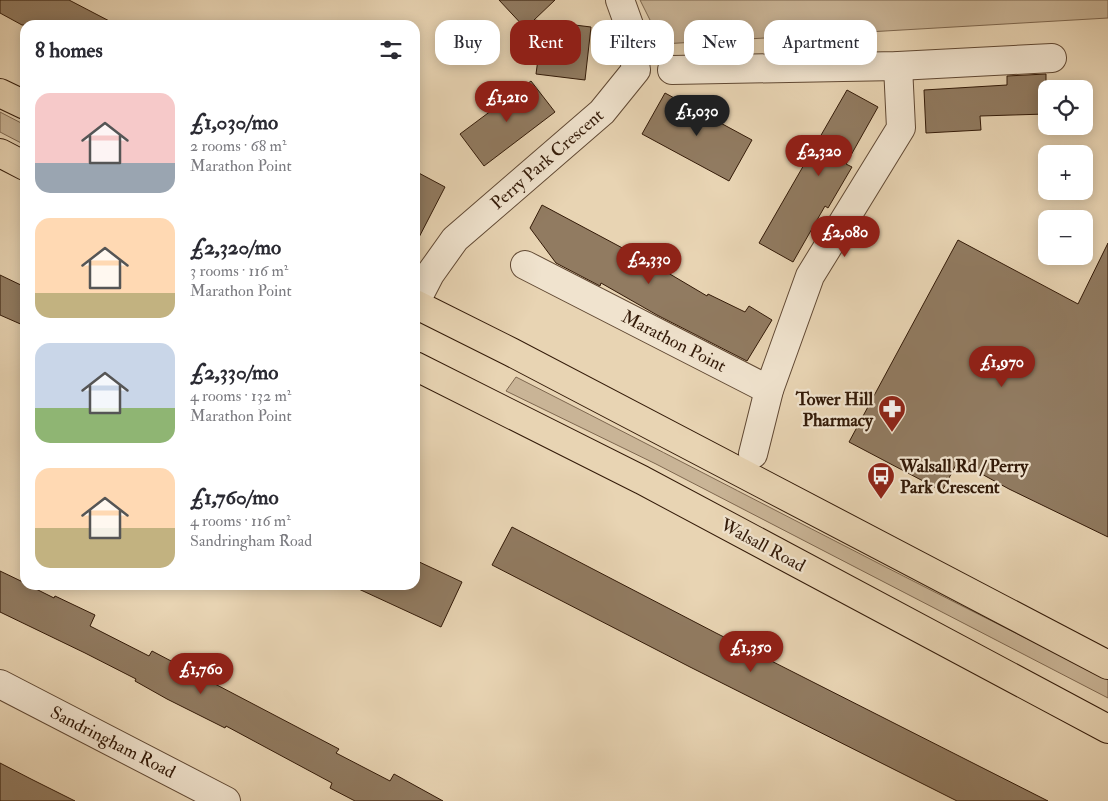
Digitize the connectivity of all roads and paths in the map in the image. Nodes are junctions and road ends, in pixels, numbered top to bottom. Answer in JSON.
{"nodes":[{"id":1,"x":620,"y":0,"type":"edge"},
{"id":2,"x":1052,"y":58,"type":"dead end"},
{"id":3,"x":898,"y":66,"type":"junction"},
{"id":4,"x":672,"y":70,"type":"dead end"},
{"id":5,"x":0,"y":93,"type":"edge"},
{"id":6,"x":20,"y":103,"type":"edge"},
{"id":7,"x":0,"y":153,"type":"edge"},
{"id":8,"x":20,"y":163,"type":"edge"},
{"id":9,"x":525,"y":265,"type":"dead end"},
{"id":10,"x":420,"y":294,"type":"edge"},
{"id":11,"x":420,"y":306,"type":"edge"},
{"id":12,"x":420,"y":369,"type":"edge"},
{"id":13,"x":769,"y":390,"type":"junction"},
{"id":14,"x":753,"y":454,"type":"dead end"},
{"id":15,"x":1108,"y":665,"type":"edge"},
{"id":16,"x":0,"y":684,"type":"edge"},
{"id":17,"x":1108,"y":729,"type":"edge"},
{"id":18,"x":226,"y":801,"type":"edge"}],
"edges":[{"from":1,"to":10,"type":"street","name":"Perry Park Crescent"},
{"from":2,"to":3,"type":"street"},
{"from":3,"to":4,"type":"street"},
{"from":3,"to":13,"type":"street"},
{"from":5,"to":6,"type":"highway"},
{"from":7,"to":8,"type":"highway"},
{"from":9,"to":13,"type":"street","name":"Marathon Point"},
{"from":11,"to":15,"type":"highway"},
{"from":12,"to":17,"type":"highway","name":"Walsall Road"},
{"from":13,"to":14,"type":"street"},
{"from":16,"to":18,"type":"street","name":"Sandringham Road"}]}
